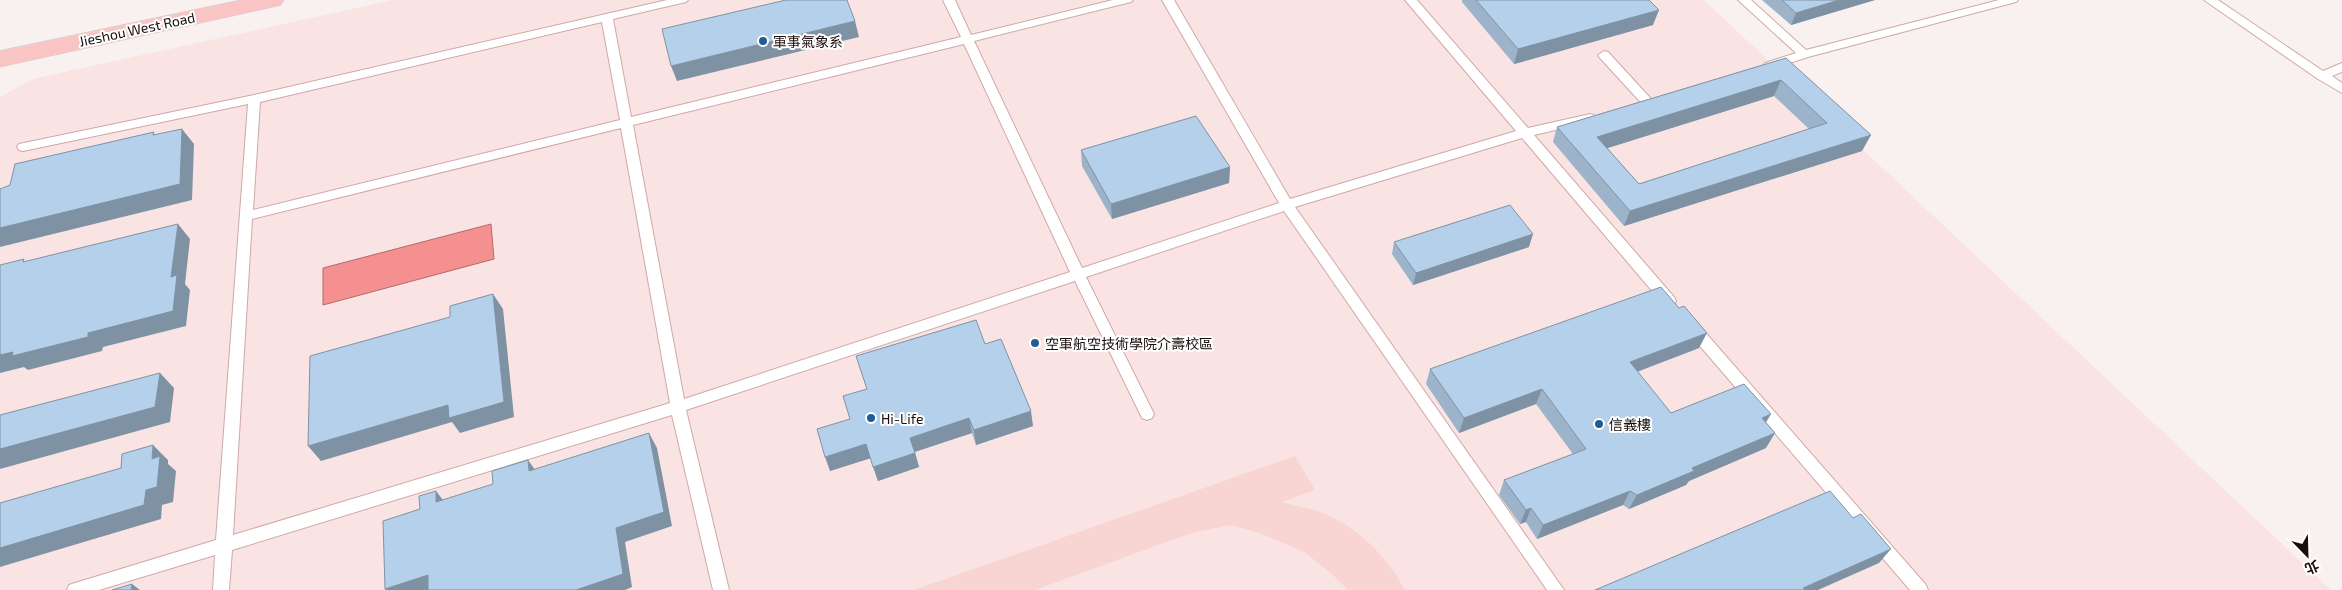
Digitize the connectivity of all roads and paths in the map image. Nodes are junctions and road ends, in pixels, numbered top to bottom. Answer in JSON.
{"nodes":[{"id":1,"x":274,"y":0,"type":"edge"},
{"id":2,"x":682,"y":0,"type":"edge"},
{"id":3,"x":949,"y":0,"type":"edge"},
{"id":4,"x":1127,"y":0,"type":"edge"},
{"id":5,"x":1168,"y":0,"type":"edge"},
{"id":6,"x":1411,"y":0,"type":"edge"},
{"id":7,"x":1744,"y":0,"type":"edge"},
{"id":8,"x":2012,"y":0,"type":"edge"},
{"id":9,"x":2210,"y":0,"type":"edge"},
{"id":10,"x":607,"y":17,"type":"junction"},
{"id":11,"x":968,"y":39,"type":"junction"},
{"id":12,"x":1804,"y":54,"type":"junction"},
{"id":13,"x":1604,"y":56,"type":"dead end"},
{"id":14,"x":0,"y":59,"type":"edge"},
{"id":15,"x":2342,"y":67,"type":"edge"},
{"id":16,"x":1756,"y":70,"type":"edge"},
{"id":17,"x":2322,"y":76,"type":"junction"},
{"id":18,"x":2342,"y":89,"type":"edge"},
{"id":19,"x":254,"y":99,"type":"junction"},
{"id":20,"x":1667,"y":99,"type":"edge"},
{"id":21,"x":1649,"y":104,"type":"junction"},
{"id":22,"x":1630,"y":109,"type":"edge"},
{"id":23,"x":1601,"y":116,"type":"edge"},
{"id":24,"x":627,"y":123,"type":"junction"},
{"id":25,"x":1524,"y":134,"type":"junction"},
{"id":26,"x":23,"y":147,"type":"dead end"},
{"id":27,"x":1287,"y":205,"type":"junction"},
{"id":28,"x":246,"y":216,"type":"junction"},
{"id":29,"x":1078,"y":274,"type":"junction"},
{"id":30,"x":678,"y":407,"type":"junction"},
{"id":31,"x":1147,"y":414,"type":"dead end"},
{"id":32,"x":224,"y":546,"type":"junction"},
{"id":33,"x":75,"y":590,"type":"edge"},
{"id":34,"x":221,"y":590,"type":"edge"},
{"id":35,"x":721,"y":590,"type":"edge"},
{"id":36,"x":1556,"y":590,"type":"edge"},
{"id":37,"x":1920,"y":590,"type":"edge"}],
"edges":[{"from":1,"to":14,"type":"main road","name":"Jieshou West Road"},
{"from":2,"to":10,"type":"lane"},
{"from":3,"to":11,"type":"lane"},
{"from":4,"to":11,"type":"lane"},
{"from":5,"to":27,"type":"lane"},
{"from":6,"to":25,"type":"lane"},
{"from":7,"to":12,"type":"lane"},
{"from":8,"to":12,"type":"lane"},
{"from":9,"to":17,"type":"lane"},
{"from":10,"to":19,"type":"lane"},
{"from":10,"to":24,"type":"lane"},
{"from":11,"to":24,"type":"lane"},
{"from":11,"to":29,"type":"lane"},
{"from":12,"to":16,"type":"lane"},
{"from":13,"to":21,"type":"lane"},
{"from":15,"to":17,"type":"lane"},
{"from":17,"to":18,"type":"lane"},
{"from":19,"to":26,"type":"lane"},
{"from":19,"to":28,"type":"lane"},
{"from":20,"to":21,"type":"lane"},
{"from":21,"to":22,"type":"lane"},
{"from":23,"to":25,"type":"lane"},
{"from":24,"to":28,"type":"lane"},
{"from":24,"to":30,"type":"lane"},
{"from":25,"to":27,"type":"lane"},
{"from":25,"to":37,"type":"lane"},
{"from":27,"to":29,"type":"lane"},
{"from":27,"to":36,"type":"lane"},
{"from":28,"to":32,"type":"lane"},
{"from":29,"to":30,"type":"lane"},
{"from":29,"to":31,"type":"lane"},
{"from":30,"to":32,"type":"lane"},
{"from":30,"to":35,"type":"lane"},
{"from":32,"to":33,"type":"lane"},
{"from":32,"to":34,"type":"lane"}]}
